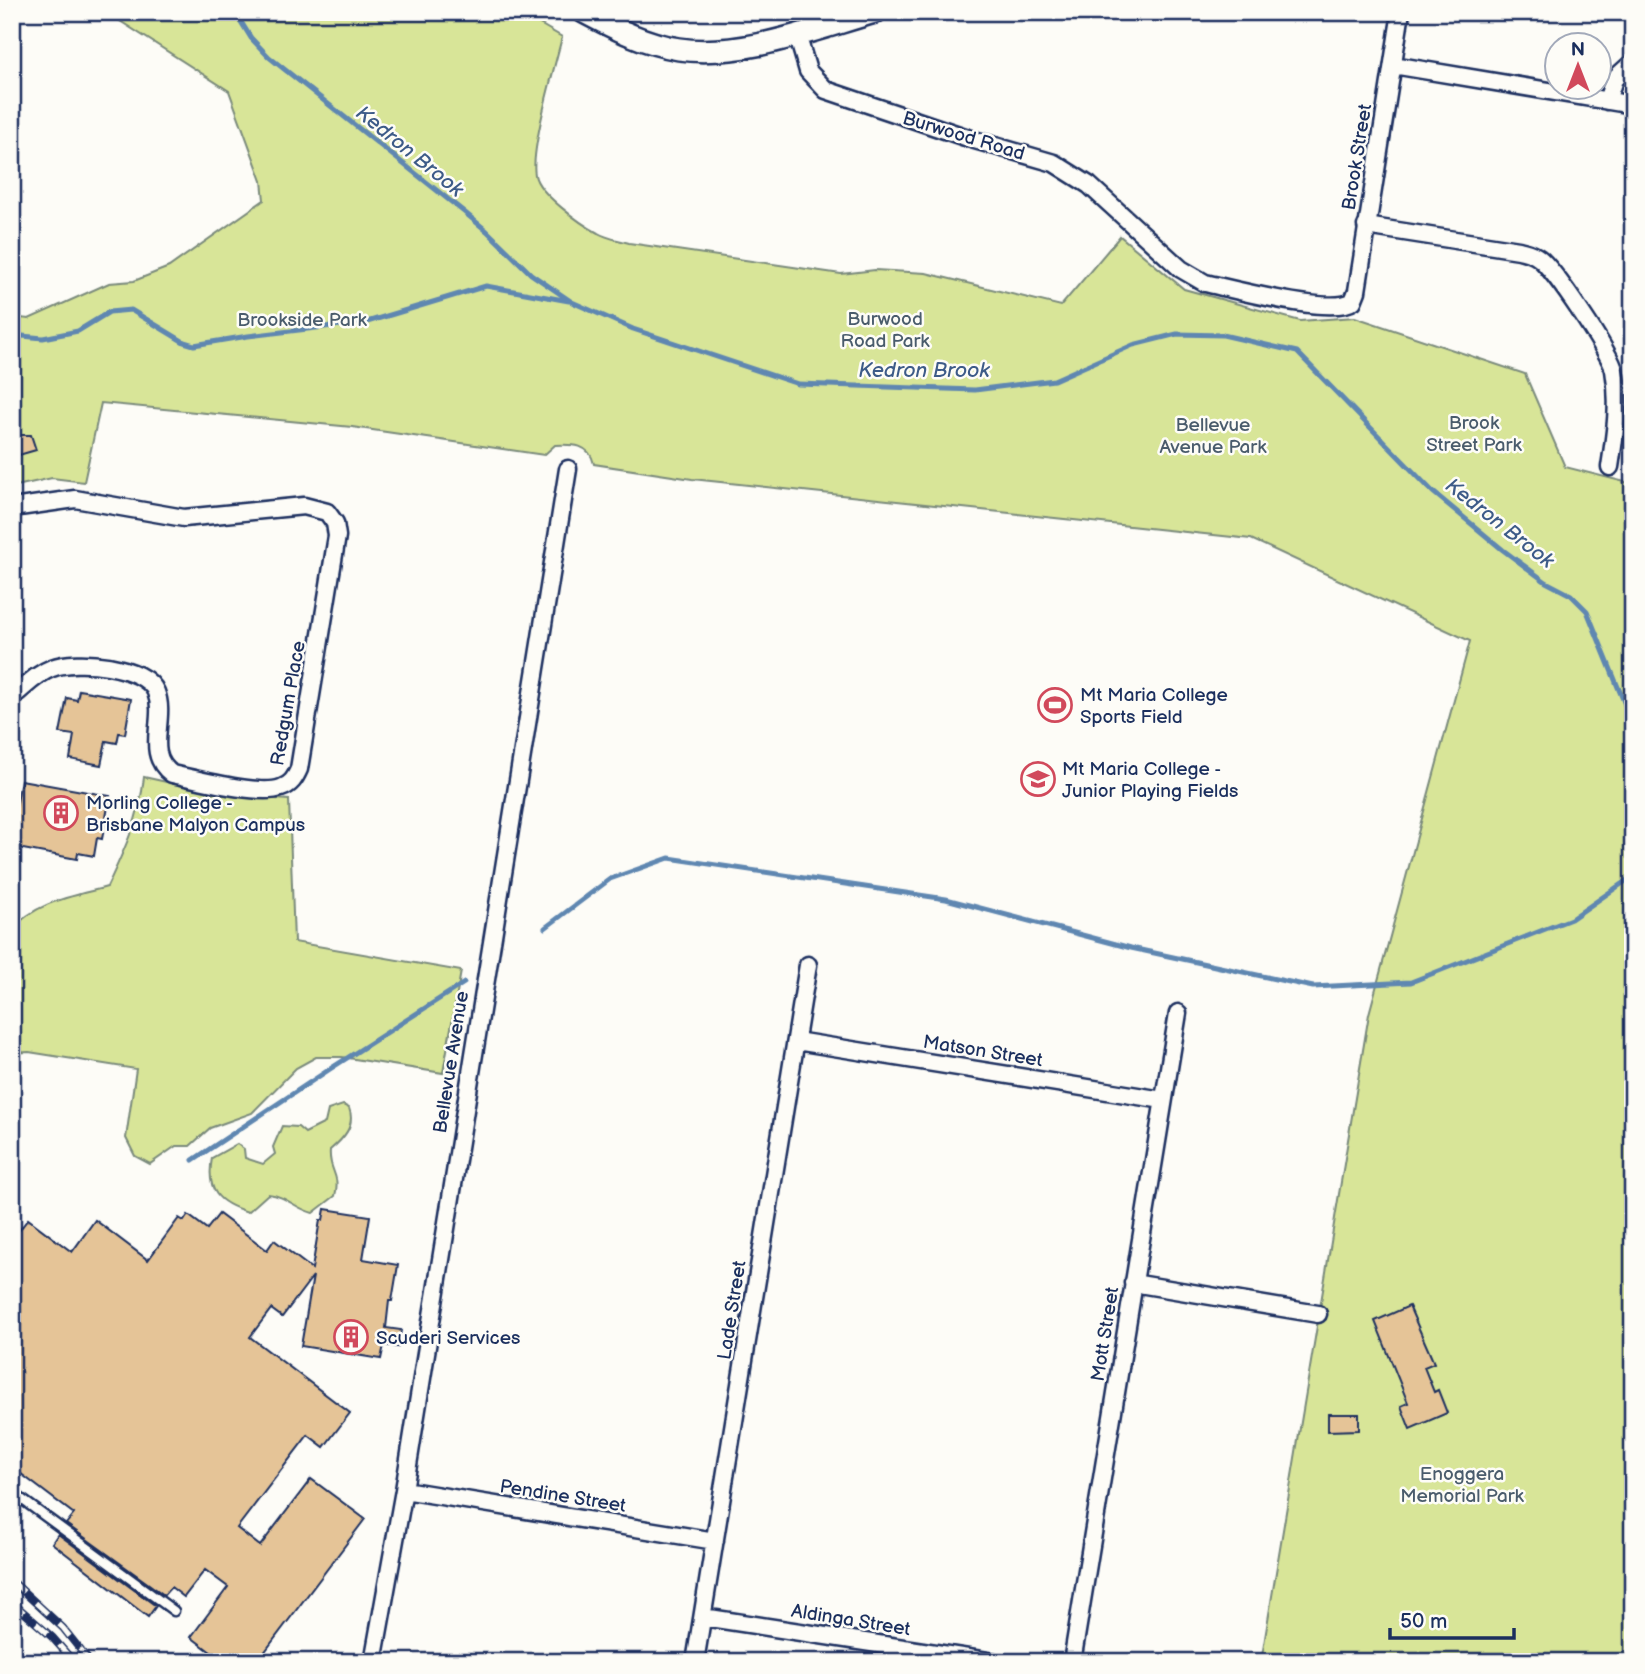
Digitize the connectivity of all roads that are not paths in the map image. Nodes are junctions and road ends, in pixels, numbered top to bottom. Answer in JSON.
{"nodes":[{"id":1,"x":584,"y":12,"type":"edge"},
{"id":2,"x":875,"y":12,"type":"edge"},
{"id":3,"x":1401,"y":12,"type":"edge"},
{"id":4,"x":797,"y":34,"type":"junction"},
{"id":5,"x":1633,"y":62,"type":"edge"},
{"id":6,"x":1393,"y":65,"type":"junction"},
{"id":7,"x":1614,"y":79,"type":"edge"},
{"id":8,"x":1544,"y":90,"type":"edge"},
{"id":9,"x":1614,"y":102,"type":"edge"},
{"id":10,"x":1633,"y":105,"type":"edge"},
{"id":11,"x":1366,"y":226,"type":"junction"},
{"id":12,"x":1347,"y":305,"type":"joint"},
{"id":13,"x":1610,"y":467,"type":"dead end"},
{"id":14,"x":568,"y":469,"type":"dead end"},
{"id":15,"x":12,"y":508,"type":"edge"},
{"id":16,"x":12,"y":697,"type":"edge"},
{"id":17,"x":808,"y":965,"type":"dead end"},
{"id":18,"x":1178,"y":1013,"type":"dead end"},
{"id":19,"x":796,"y":1041,"type":"junction"},
{"id":20,"x":1163,"y":1100,"type":"junction"},
{"id":21,"x":1133,"y":1283,"type":"junction"},
{"id":22,"x":1318,"y":1314,"type":"dead end"},
{"id":23,"x":404,"y":1490,"type":"junction"},
{"id":24,"x":12,"y":1492,"type":"edge"},
{"id":25,"x":715,"y":1541,"type":"junction"},
{"id":26,"x":173,"y":1611,"type":"dead end"},
{"id":27,"x":703,"y":1617,"type":"junction"},
{"id":28,"x":373,"y":1662,"type":"edge"},
{"id":29,"x":695,"y":1662,"type":"edge"},
{"id":30,"x":994,"y":1662,"type":"edge"},
{"id":31,"x":1072,"y":1662,"type":"edge"}],
"edges":[{"from":1,"to":4,"type":"street"},
{"from":2,"to":4,"type":"street"},
{"from":3,"to":6,"type":"street","name":"Brook Street"},
{"from":4,"to":12,"type":"street","name":"Burwood Road"},
{"from":5,"to":7,"type":"street"},
{"from":6,"to":8,"type":"street"},
{"from":6,"to":11,"type":"street","name":"Brook Street"},
{"from":9,"to":10,"type":"street"},
{"from":11,"to":12,"type":"street","name":"Brook Street"},
{"from":11,"to":13,"type":"street"},
{"from":14,"to":23,"type":"street","name":"Bellevue Avenue"},
{"from":15,"to":16,"type":"street","name":"Redgum Place"},
{"from":17,"to":19,"type":"street","name":"Lade Street"},
{"from":18,"to":20,"type":"street","name":"Mott Street"},
{"from":19,"to":20,"type":"street","name":"Matson Street"},
{"from":19,"to":25,"type":"street","name":"Lade Street"},
{"from":20,"to":21,"type":"street","name":"Mott Street"},
{"from":21,"to":22,"type":"street"},
{"from":21,"to":31,"type":"street","name":"Mott Street"},
{"from":23,"to":25,"type":"street","name":"Pendine Street"},
{"from":23,"to":28,"type":"street","name":"Bellevue Avenue"},
{"from":24,"to":26,"type":"lane"},
{"from":25,"to":27,"type":"street","name":"Lade Street"},
{"from":27,"to":29,"type":"street","name":"Lade Street"},
{"from":27,"to":30,"type":"street","name":"Aldinga Street"}]}
